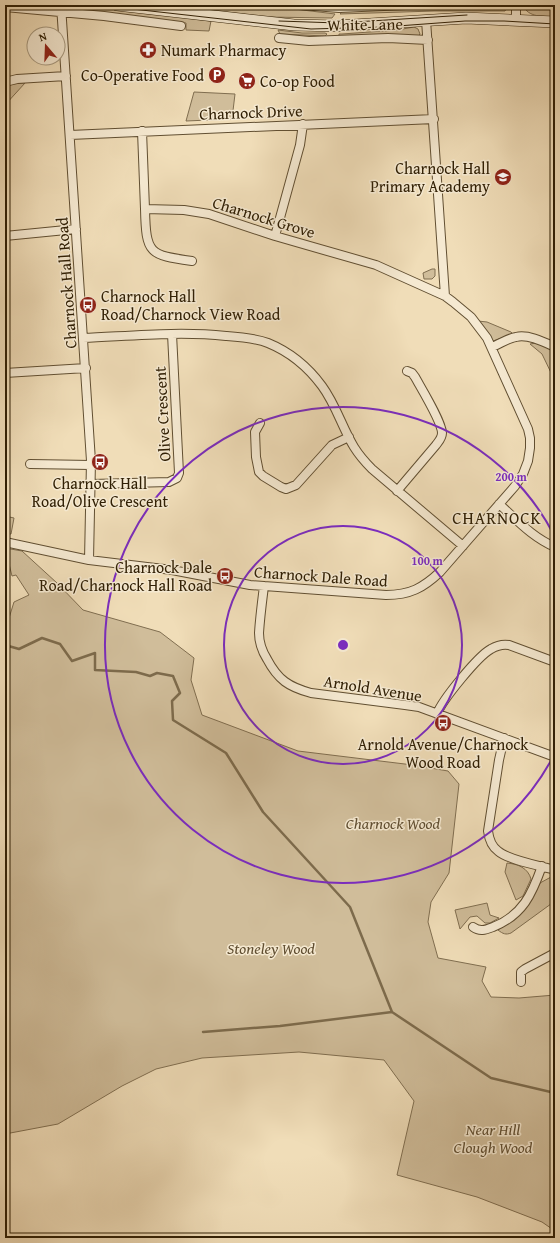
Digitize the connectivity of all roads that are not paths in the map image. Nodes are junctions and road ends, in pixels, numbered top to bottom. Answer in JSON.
{"nodes":[{"id":1,"x":117,"y":5,"type":"edge"},
{"id":2,"x":301,"y":5,"type":"edge"},
{"id":3,"x":406,"y":5,"type":"edge"},
{"id":4,"x":516,"y":5,"type":"edge"},
{"id":5,"x":5,"y":7,"type":"edge"},
{"id":6,"x":62,"y":8,"type":"edge"},
{"id":7,"x":516,"y":19,"type":"junction"},
{"id":8,"x":426,"y":20,"type":"junction"},
{"id":9,"x":555,"y":22,"type":"edge"},
{"id":10,"x":181,"y":26,"type":"dead end"},
{"id":11,"x":279,"y":38,"type":"dead end"},
{"id":12,"x":428,"y":40,"type":"junction"},
{"id":13,"x":66,"y":76,"type":"junction"},
{"id":14,"x":5,"y":82,"type":"edge"},
{"id":15,"x":434,"y":119,"type":"junction"},
{"id":16,"x":303,"y":124,"type":"junction"},
{"id":17,"x":142,"y":131,"type":"junction"},
{"id":18,"x":70,"y":134,"type":"junction"},
{"id":19,"x":145,"y":209,"type":"junction"},
{"id":20,"x":76,"y":229,"type":"junction"},
{"id":21,"x":5,"y":236,"type":"edge"},
{"id":22,"x":275,"y":236,"type":"junction"},
{"id":23,"x":192,"y":261,"type":"dead end"},
{"id":24,"x":444,"y":296,"type":"junction"},
{"id":25,"x":172,"y":334,"type":"junction"},
{"id":26,"x":84,"y":338,"type":"junction"},
{"id":27,"x":492,"y":347,"type":"junction"},
{"id":28,"x":555,"y":347,"type":"edge"},
{"id":29,"x":86,"y":368,"type":"junction"},
{"id":30,"x":407,"y":372,"type":"dead end"},
{"id":31,"x":5,"y":373,"type":"edge"},
{"id":32,"x":260,"y":423,"type":"dead end"},
{"id":33,"x":349,"y":437,"type":"junction"},
{"id":34,"x":30,"y":464,"type":"dead end"},
{"id":35,"x":91,"y":465,"type":"junction"},
{"id":36,"x":92,"y":484,"type":"junction"},
{"id":37,"x":397,"y":491,"type":"junction"},
{"id":38,"x":499,"y":504,"type":"junction"},
{"id":39,"x":5,"y":542,"type":"edge"},
{"id":40,"x":463,"y":546,"type":"junction"},
{"id":41,"x":555,"y":547,"type":"edge"},
{"id":42,"x":89,"y":560,"type":"junction"},
{"id":43,"x":264,"y":586,"type":"junction"},
{"id":44,"x":555,"y":662,"type":"edge"},
{"id":45,"x":437,"y":714,"type":"junction"},
{"id":46,"x":504,"y":738,"type":"junction"},
{"id":47,"x":555,"y":757,"type":"edge"},
{"id":48,"x":542,"y":866,"type":"junction"},
{"id":49,"x":555,"y":870,"type":"edge"},
{"id":50,"x":473,"y":927,"type":"dead end"},
{"id":51,"x":555,"y":953,"type":"edge"},
{"id":52,"x":521,"y":982,"type":"dead end"}],
"edges":[{"from":1,"to":8,"type":"main road","name":"White Lane"},
{"from":2,"to":3,"type":"street","name":"White Lane"},
{"from":4,"to":7,"type":"street"},
{"from":5,"to":6,"type":"street"},
{"from":6,"to":10,"type":"street"},
{"from":6,"to":13,"type":"street","name":"Charnock Hall Road"},
{"from":7,"to":8,"type":"main road","name":"White Lane"},
{"from":7,"to":9,"type":"main road","name":"White Lane"},
{"from":8,"to":12,"type":"street"},
{"from":11,"to":12,"type":"street","name":"White Lane"},
{"from":12,"to":15,"type":"street"},
{"from":13,"to":14,"type":"street"},
{"from":13,"to":18,"type":"street","name":"Charnock Hall Road"},
{"from":15,"to":16,"type":"street","name":"Charnock Drive"},
{"from":15,"to":24,"type":"street"},
{"from":16,"to":17,"type":"street","name":"Charnock Drive"},
{"from":16,"to":22,"type":"street"},
{"from":17,"to":18,"type":"street","name":"Charnock Drive"},
{"from":17,"to":19,"type":"street"},
{"from":18,"to":20,"type":"street","name":"Charnock Hall Road"},
{"from":19,"to":22,"type":"street","name":"Charnock Grove"},
{"from":19,"to":23,"type":"street"},
{"from":20,"to":21,"type":"street"},
{"from":20,"to":26,"type":"street","name":"Charnock Hall Road"},
{"from":22,"to":24,"type":"street","name":"Charnock Grove"},
{"from":24,"to":27,"type":"street","name":"Charnock Dale Road"},
{"from":25,"to":26,"type":"street"},
{"from":25,"to":33,"type":"street"},
{"from":25,"to":36,"type":"street","name":"Olive Crescent"},
{"from":26,"to":29,"type":"street","name":"Charnock Hall Road"},
{"from":27,"to":28,"type":"street"},
{"from":27,"to":38,"type":"street","name":"Charnock Dale Road"},
{"from":29,"to":31,"type":"street"},
{"from":29,"to":35,"type":"street","name":"Charnock Hall Road"},
{"from":30,"to":37,"type":"street"},
{"from":32,"to":33,"type":"street"},
{"from":33,"to":37,"type":"street"},
{"from":34,"to":35,"type":"street"},
{"from":35,"to":36,"type":"street","name":"Charnock Hall Road"},
{"from":36,"to":42,"type":"street","name":"Charnock Hall Road"},
{"from":37,"to":40,"type":"street"},
{"from":38,"to":40,"type":"street","name":"Charnock Dale Road"},
{"from":38,"to":41,"type":"street"},
{"from":39,"to":42,"type":"street","name":"Charnock Dale Road"},
{"from":40,"to":43,"type":"street","name":"Charnock Dale Road"},
{"from":42,"to":43,"type":"street","name":"Charnock Dale Road"},
{"from":43,"to":45,"type":"street","name":"Arnold Avenue"},
{"from":44,"to":45,"type":"street"},
{"from":45,"to":46,"type":"street","name":"Arnold Avenue"},
{"from":46,"to":47,"type":"street","name":"Arnold Avenue"},
{"from":46,"to":48,"type":"street"},
{"from":48,"to":49,"type":"street"},
{"from":48,"to":50,"type":"street"},
{"from":51,"to":52,"type":"street"}]}
